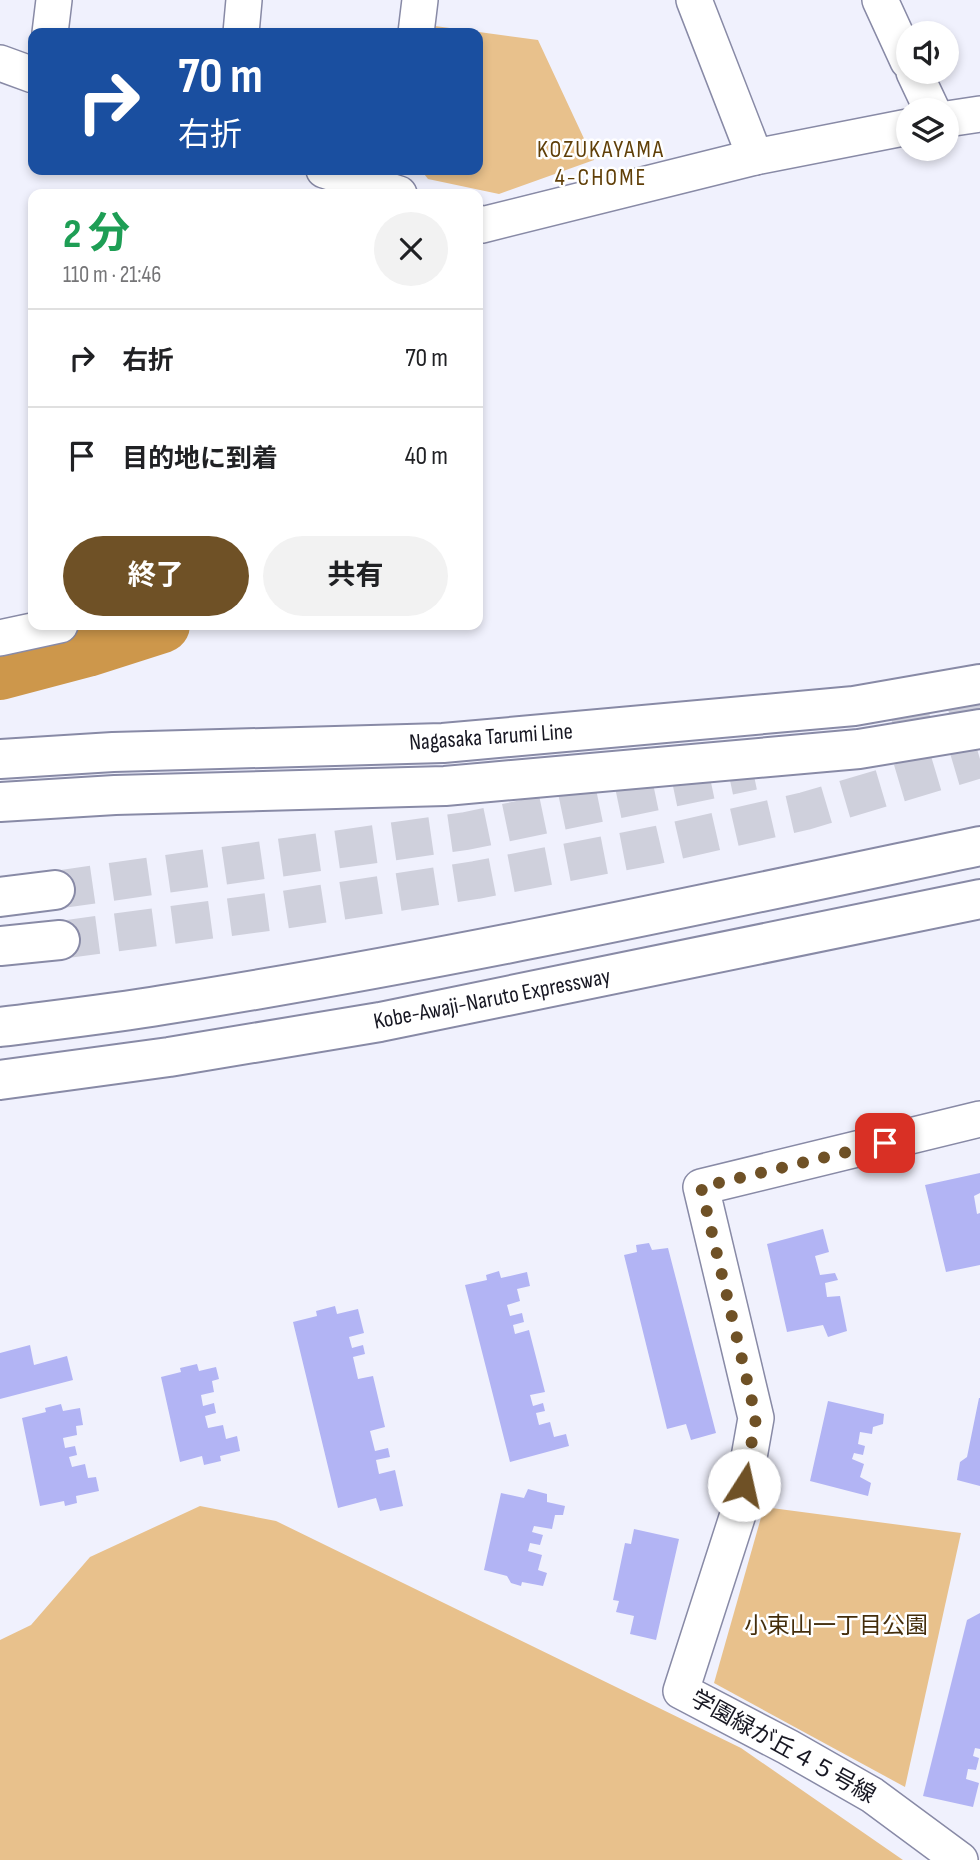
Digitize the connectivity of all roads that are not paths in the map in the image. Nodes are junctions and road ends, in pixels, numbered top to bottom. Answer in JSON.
{"nodes":[{"id":1,"x":54,"y":0,"type":"edge"},
{"id":2,"x":244,"y":0,"type":"edge"},
{"id":3,"x":420,"y":0,"type":"edge"},
{"id":4,"x":694,"y":0,"type":"edge"},
{"id":5,"x":880,"y":0,"type":"edge"},
{"id":6,"x":51,"y":28,"type":"edge"},
{"id":7,"x":241,"y":28,"type":"edge"},
{"id":8,"x":417,"y":28,"type":"edge"},
{"id":9,"x":896,"y":35,"type":"edge"},
{"id":10,"x":0,"y":63,"type":"edge"},
{"id":11,"x":28,"y":73,"type":"edge"},
{"id":12,"x":980,"y":114,"type":"edge"},
{"id":13,"x":959,"y":117,"type":"edge"},
{"id":14,"x":896,"y":129,"type":"edge"},
{"id":15,"x":755,"y":157,"type":"junction"},
{"id":16,"x":339,"y":175,"type":"edge"},
{"id":17,"x":383,"y":189,"type":"edge"},
{"id":18,"x":483,"y":225,"type":"edge"},
{"id":19,"x":37,"y":630,"type":"edge"},
{"id":20,"x":0,"y":638,"type":"edge"},
{"id":21,"x":980,"y":684,"type":"edge"},
{"id":22,"x":980,"y":729,"type":"edge"},
{"id":23,"x":0,"y":759,"type":"edge"},
{"id":24,"x":0,"y":802,"type":"edge"},
{"id":25,"x":980,"y":846,"type":"edge"},
{"id":26,"x":55,"y":890,"type":"tunnel mouth"},
{"id":27,"x":0,"y":897,"type":"edge"},
{"id":28,"x":980,"y":899,"type":"edge"},
{"id":29,"x":60,"y":940,"type":"tunnel mouth"},
{"id":30,"x":0,"y":946,"type":"edge"},
{"id":31,"x":0,"y":1027,"type":"edge"},
{"id":32,"x":0,"y":1080,"type":"edge"},
{"id":33,"x":980,"y":1119,"type":"edge"},
{"id":34,"x":960,"y":1860,"type":"edge"}],
"edges":[{"from":1,"to":6,"type":"street"},
{"from":2,"to":7,"type":"street"},
{"from":3,"to":8,"type":"street"},
{"from":4,"to":15,"type":"street"},
{"from":5,"to":9,"type":"street"},
{"from":10,"to":11,"type":"street"},
{"from":12,"to":13,"type":"street"},
{"from":14,"to":15,"type":"street"},
{"from":15,"to":18,"type":"street"},
{"from":16,"to":17,"type":"street"},
{"from":19,"to":20,"type":"street"},
{"from":21,"to":23,"type":"main road","name":"Nagasaka Tarumi Line"},
{"from":22,"to":24,"type":"main road","name":"Nagasaka Tarumi Line"},
{"from":25,"to":31,"type":"main road"},
{"from":26,"to":27,"type":"main road"},
{"from":28,"to":32,"type":"main road","name":"Kobe-Awaji-Naruto Expressway"},
{"from":29,"to":30,"type":"main road"},
{"from":33,"to":34,"type":"street","name":"学園緑が丘４５号線"}]}
